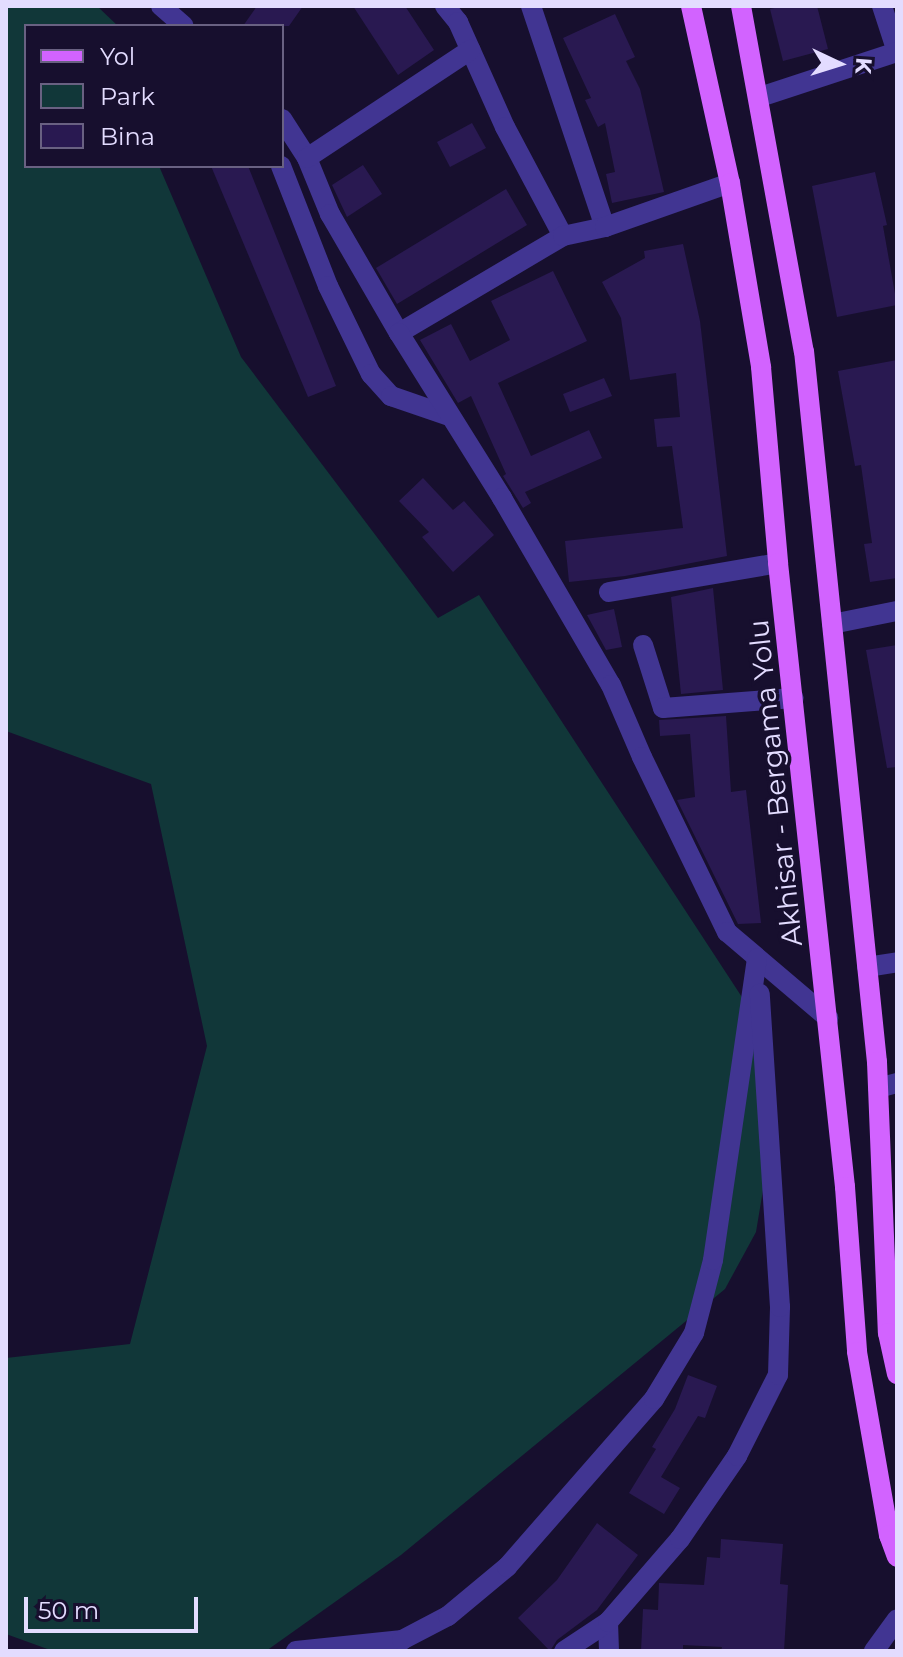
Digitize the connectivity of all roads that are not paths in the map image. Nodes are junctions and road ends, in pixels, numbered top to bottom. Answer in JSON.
{"nodes":[{"id":1,"x":161,"y":6,"type":"edge"},
{"id":2,"x":445,"y":6,"type":"edge"},
{"id":3,"x":531,"y":6,"type":"edge"},
{"id":4,"x":691,"y":6,"type":"edge"},
{"id":5,"x":741,"y":6,"type":"edge"},
{"id":6,"x":882,"y":6,"type":"edge"},
{"id":7,"x":182,"y":24,"type":"edge"},
{"id":8,"x":470,"y":50,"type":"junction"},
{"id":9,"x":897,"y":52,"type":"edge"},
{"id":10,"x":760,"y":97,"type":"junction"},
{"id":11,"x":284,"y":122,"type":"edge"},
{"id":12,"x":307,"y":158,"type":"junction"},
{"id":13,"x":282,"y":168,"type":"edge"},
{"id":14,"x":730,"y":183,"type":"junction"},
{"id":15,"x":605,"y":227,"type":"junction"},
{"id":16,"x":563,"y":236,"type":"junction"},
{"id":17,"x":399,"y":333,"type":"junction"},
{"id":18,"x":449,"y":416,"type":"junction"},
{"id":19,"x":778,"y":563,"type":"junction"},
{"id":20,"x":609,"y":592,"type":"dead end"},
{"id":21,"x":897,"y":611,"type":"edge"},
{"id":22,"x":832,"y":624,"type":"junction"},
{"id":23,"x":643,"y":645,"type":"dead end"},
{"id":24,"x":794,"y":698,"type":"junction"},
{"id":25,"x":757,"y":958,"type":"junction"},
{"id":26,"x":897,"y":962,"type":"edge"},
{"id":27,"x":867,"y":967,"type":"junction"},
{"id":28,"x":828,"y":1018,"type":"junction"},
{"id":29,"x":888,"y":1086,"type":"edge"},
{"id":30,"x":897,"y":1374,"type":"edge"},
{"id":31,"x":897,"y":1557,"type":"edge"},
{"id":32,"x":897,"y":1619,"type":"edge"},
{"id":33,"x":608,"y":1622,"type":"junction"},
{"id":34,"x":296,"y":1651,"type":"edge"},
{"id":35,"x":564,"y":1651,"type":"edge"},
{"id":36,"x":609,"y":1651,"type":"edge"},
{"id":37,"x":874,"y":1651,"type":"edge"}],
"edges":[{"from":1,"to":7,"type":"street"},
{"from":2,"to":8,"type":"street"},
{"from":3,"to":15,"type":"street"},
{"from":4,"to":14,"type":"main road","name":"Akhisar - Bergama Yolu"},
{"from":5,"to":10,"type":"main road"},
{"from":6,"to":9,"type":"street"},
{"from":8,"to":12,"type":"street"},
{"from":8,"to":16,"type":"street"},
{"from":9,"to":10,"type":"street"},
{"from":10,"to":22,"type":"main road"},
{"from":11,"to":12,"type":"street"},
{"from":12,"to":17,"type":"street"},
{"from":13,"to":18,"type":"street"},
{"from":14,"to":15,"type":"street"},
{"from":14,"to":19,"type":"main road","name":"Akhisar - Bergama Yolu"},
{"from":15,"to":16,"type":"street"},
{"from":16,"to":17,"type":"street"},
{"from":17,"to":18,"type":"street"},
{"from":18,"to":25,"type":"street"},
{"from":19,"to":20,"type":"street"},
{"from":19,"to":24,"type":"main road","name":"Akhisar - Bergama Yolu"},
{"from":21,"to":22,"type":"street"},
{"from":22,"to":27,"type":"main road"},
{"from":23,"to":24,"type":"street"},
{"from":24,"to":28,"type":"main road","name":"Akhisar - Bergama Yolu"},
{"from":25,"to":28,"type":"street"},
{"from":25,"to":33,"type":"street"},
{"from":25,"to":34,"type":"street"},
{"from":26,"to":27,"type":"street"},
{"from":27,"to":29,"type":"main road"},
{"from":28,"to":31,"type":"main road","name":"Akhisar - Bergama Yolu"},
{"from":29,"to":30,"type":"main road"},
{"from":32,"to":37,"type":"street"},
{"from":33,"to":35,"type":"street"},
{"from":33,"to":36,"type":"street"}]}
